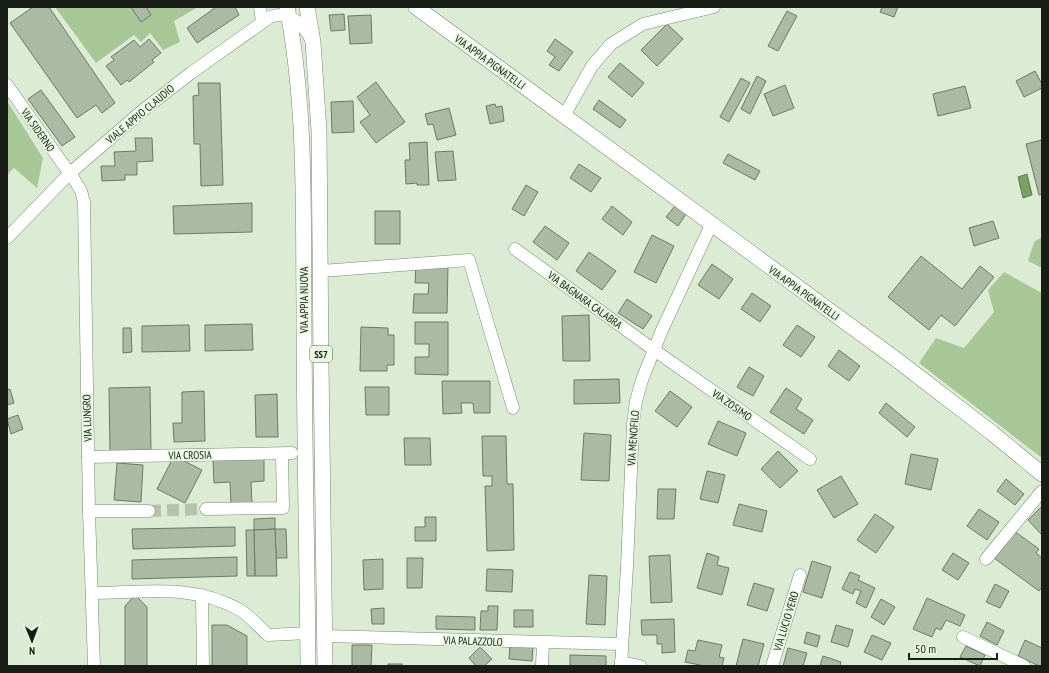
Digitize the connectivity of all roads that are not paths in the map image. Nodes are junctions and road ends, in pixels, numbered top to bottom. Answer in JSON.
{"nodes":[{"id":1,"x":260,"y":7,"type":"edge"},
{"id":2,"x":307,"y":7,"type":"edge"},
{"id":3,"x":316,"y":7,"type":"edge"},
{"id":4,"x":416,"y":7,"type":"edge"},
{"id":5,"x":714,"y":7,"type":"edge"},
{"id":6,"x":288,"y":12,"type":"edge"},
{"id":7,"x":262,"y":22,"type":"junction"},
{"id":8,"x":313,"y":42,"type":"junction"},
{"id":9,"x":7,"y":85,"type":"edge"},
{"id":10,"x":564,"y":116,"type":"junction"},
{"id":11,"x":69,"y":174,"type":"junction"},
{"id":12,"x":711,"y":225,"type":"junction"},
{"id":13,"x":7,"y":238,"type":"edge"},
{"id":14,"x":515,"y":249,"type":"dead end"},
{"id":15,"x":321,"y":271,"type":"junction"},
{"id":16,"x":654,"y":350,"type":"junction"},
{"id":17,"x":513,"y":408,"type":"dead end"},
{"id":18,"x":88,"y":457,"type":"junction"},
{"id":19,"x":810,"y":459,"type":"dead end"},
{"id":20,"x":1042,"y":474,"type":"edge"},
{"id":21,"x":1042,"y":491,"type":"edge"},
{"id":22,"x":206,"y":509,"type":"tunnel mouth"},
{"id":23,"x":89,"y":511,"type":"junction"},
{"id":24,"x":149,"y":511,"type":"tunnel mouth"},
{"id":25,"x":986,"y":559,"type":"dead end"},
{"id":26,"x":800,"y":575,"type":"dead end"},
{"id":27,"x":92,"y":593,"type":"junction"},
{"id":28,"x":202,"y":595,"type":"junction"},
{"id":29,"x":308,"y":633,"type":"junction"},
{"id":30,"x":324,"y":636,"type":"junction"},
{"id":31,"x":963,"y":637,"type":"dead end"},
{"id":32,"x":543,"y":643,"type":"junction"},
{"id":33,"x":622,"y":644,"type":"junction"},
{"id":34,"x":621,"y":664,"type":"edge"},
{"id":35,"x":94,"y":666,"type":"edge"},
{"id":36,"x":203,"y":666,"type":"edge"},
{"id":37,"x":308,"y":666,"type":"edge"},
{"id":38,"x":325,"y":666,"type":"edge"},
{"id":39,"x":542,"y":666,"type":"edge"},
{"id":40,"x":640,"y":666,"type":"edge"},
{"id":41,"x":772,"y":666,"type":"edge"},
{"id":42,"x":1024,"y":666,"type":"edge"}],
"edges":[{"from":1,"to":7,"type":"street"},
{"from":2,"to":8,"type":"main road","name":"VIA APPIA NUOVA","number":"SS7"},
{"from":3,"to":8,"type":"main road"},
{"from":4,"to":10,"type":"main road","name":"VIA APPIA PIGNATELLI"},
{"from":5,"to":10,"type":"street"},
{"from":6,"to":7,"type":"street","name":"VIALE APPIO CLAUDIO"},
{"from":6,"to":8,"type":"street"},
{"from":6,"to":29,"type":"main road","name":"VIA APPIA NUOVA","number":"SS7"},
{"from":7,"to":11,"type":"street","name":"VIALE APPIO CLAUDIO"},
{"from":8,"to":15,"type":"main road","name":"VIA APPIA NUOVA","number":"SS7"},
{"from":9,"to":11,"type":"street","name":"VIA SIDERNO"},
{"from":10,"to":12,"type":"main road","name":"VIA APPIA PIGNATELLI"},
{"from":11,"to":13,"type":"street","name":"VIALE APPIO CLAUDIO"},
{"from":11,"to":18,"type":"street","name":"VIA LUNGRO"},
{"from":12,"to":16,"type":"street","name":"VIA MENOFILO"},
{"from":12,"to":20,"type":"main road","name":"VIA APPIA PIGNATELLI"},
{"from":14,"to":16,"type":"street","name":"VIA BAGNARA CALABRA"},
{"from":15,"to":17,"type":"street"},
{"from":15,"to":30,"type":"main road","name":"VIA APPIA NUOVA","number":"SS7"},
{"from":16,"to":19,"type":"street","name":"VIA ZOSIMO"},
{"from":16,"to":33,"type":"street","name":"VIA MENOFILO"},
{"from":18,"to":22,"type":"street","name":"VIA CROSIA"},
{"from":18,"to":23,"type":"street","name":"VIA LUNGRO"},
{"from":21,"to":25,"type":"street"},
{"from":23,"to":24,"type":"street"},
{"from":23,"to":27,"type":"street","name":"VIA LUNGRO"},
{"from":26,"to":41,"type":"street","name":"VIA LUCIO VERO"},
{"from":27,"to":28,"type":"street"},
{"from":27,"to":35,"type":"street","name":"VIA LUNGRO"},
{"from":28,"to":29,"type":"street"},
{"from":28,"to":36,"type":"street"},
{"from":29,"to":37,"type":"main road","name":"VIA APPIA NUOVA","number":"SS7"},
{"from":30,"to":32,"type":"street","name":"VIA PALAZZOLO"},
{"from":30,"to":38,"type":"main road","name":"VIA APPIA NUOVA","number":"SS7"},
{"from":31,"to":42,"type":"street"},
{"from":32,"to":33,"type":"street","name":"VIA PALAZZOLO"},
{"from":32,"to":39,"type":"street"},
{"from":33,"to":34,"type":"street","name":"VIA MENOFILO"},
{"from":34,"to":40,"type":"street"}]}
